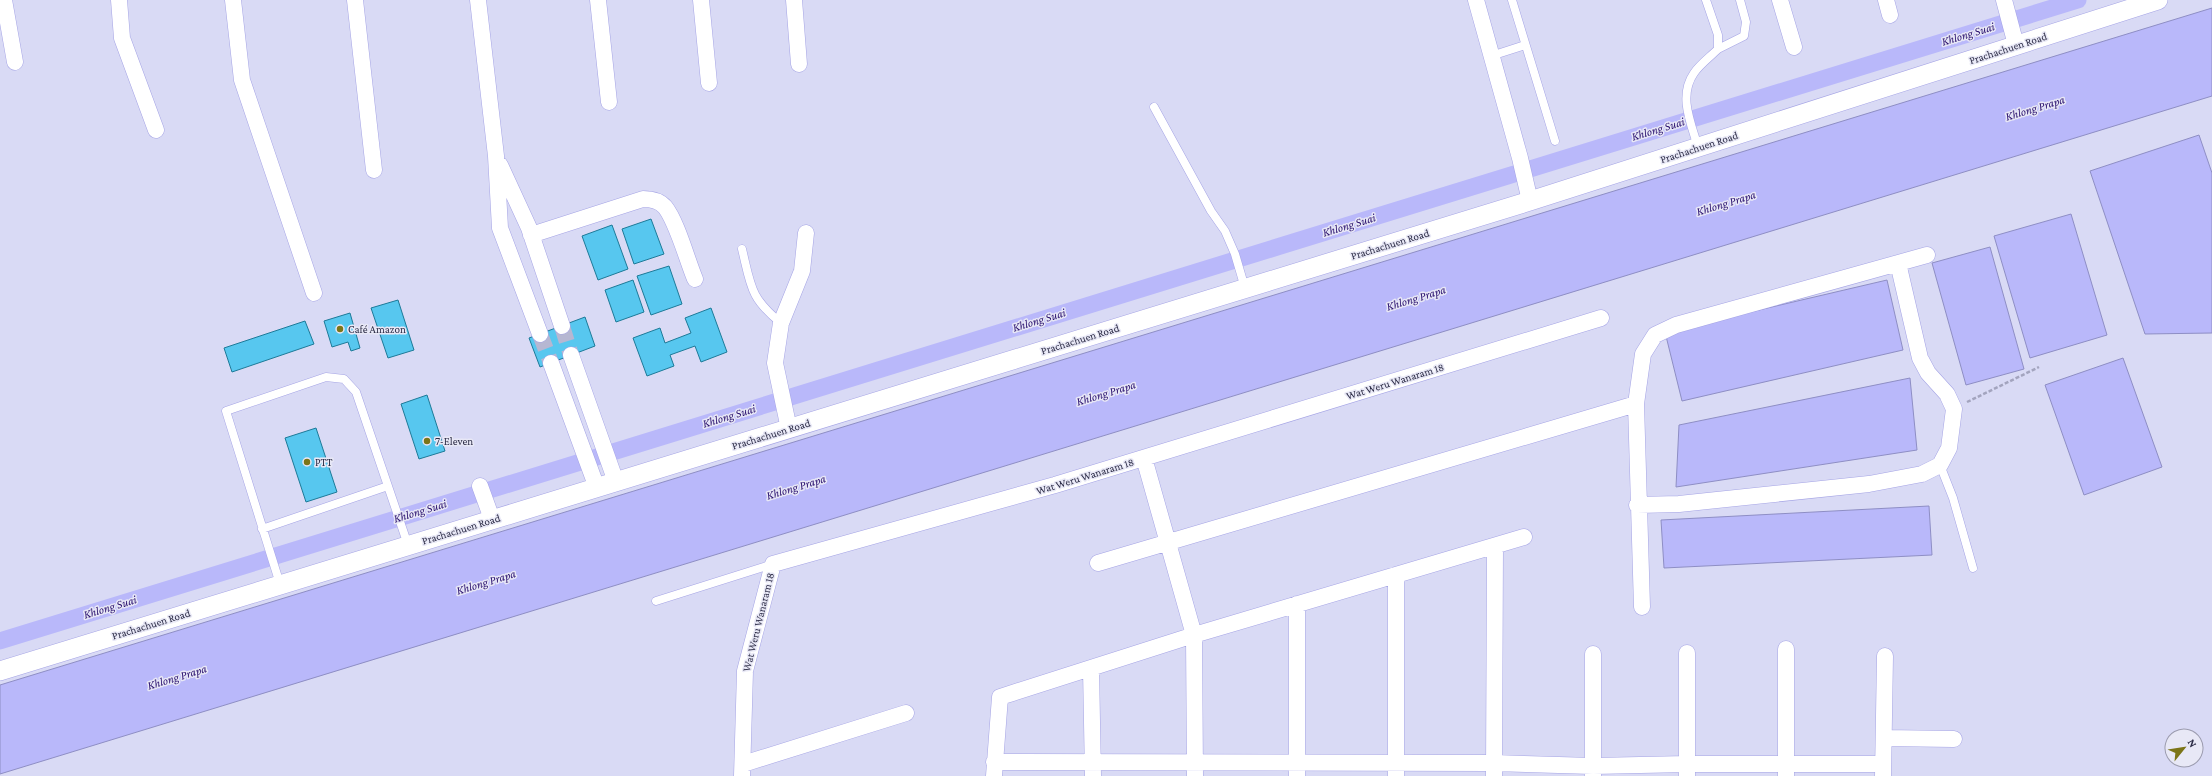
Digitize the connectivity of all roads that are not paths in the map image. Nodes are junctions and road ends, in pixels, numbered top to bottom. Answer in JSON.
{"nodes":[{"id":1,"x":4,"y":0,"type":"edge"},
{"id":2,"x":119,"y":0,"type":"edge"},
{"id":3,"x":233,"y":0,"type":"edge"},
{"id":4,"x":355,"y":0,"type":"edge"},
{"id":5,"x":478,"y":0,"type":"edge"},
{"id":6,"x":598,"y":0,"type":"edge"},
{"id":7,"x":701,"y":0,"type":"edge"},
{"id":8,"x":794,"y":0,"type":"edge"},
{"id":9,"x":1476,"y":0,"type":"edge"},
{"id":10,"x":1512,"y":0,"type":"edge"},
{"id":11,"x":1706,"y":0,"type":"edge"},
{"id":12,"x":1740,"y":0,"type":"edge"},
{"id":13,"x":1780,"y":0,"type":"edge"},
{"id":14,"x":2158,"y":0,"type":"edge"},
{"id":15,"x":2004,"y":2,"type":"edge"},
{"id":16,"x":2016,"y":42,"type":"junction"},
{"id":17,"x":1525,"y":45,"type":"junction"},
{"id":18,"x":1794,"y":46,"type":"dead end"},
{"id":19,"x":1718,"y":49,"type":"junction"},
{"id":20,"x":1491,"y":56,"type":"junction"},
{"id":21,"x":16,"y":62,"type":"dead end"},
{"id":22,"x":799,"y":64,"type":"dead end"},
{"id":23,"x":709,"y":83,"type":"dead end"},
{"id":24,"x":609,"y":102,"type":"dead end"},
{"id":25,"x":1154,"y":107,"type":"dead end"},
{"id":26,"x":156,"y":130,"type":"dead end"},
{"id":27,"x":1555,"y":141,"type":"dead end"},
{"id":28,"x":1698,"y":147,"type":"junction"},
{"id":29,"x":496,"y":156,"type":"junction"},
{"id":30,"x":374,"y":170,"type":"dead end"},
{"id":31,"x":1530,"y":201,"type":"junction"},
{"id":32,"x":806,"y":233,"type":"dead end"},
{"id":33,"x":532,"y":235,"type":"junction"},
{"id":34,"x":742,"y":249,"type":"dead end"},
{"id":35,"x":1927,"y":255,"type":"dead end"},
{"id":36,"x":1898,"y":263,"type":"junction"},
{"id":37,"x":694,"y":279,"type":"dead end"},
{"id":38,"x":1245,"y":288,"type":"junction"},
{"id":39,"x":314,"y":293,"type":"dead end"},
{"id":40,"x":1601,"y":318,"type":"dead end"},
{"id":41,"x":781,"y":323,"type":"junction"},
{"id":42,"x":562,"y":326,"type":"tunnel mouth"},
{"id":43,"x":540,"y":334,"type":"tunnel mouth"},
{"id":44,"x":571,"y":355,"type":"tunnel mouth"},
{"id":45,"x":551,"y":363,"type":"tunnel mouth"},
{"id":46,"x":1636,"y":404,"type":"junction"},
{"id":47,"x":789,"y":429,"type":"junction"},
{"id":48,"x":1144,"y":458,"type":"junction"},
{"id":49,"x":1940,"y":465,"type":"junction"},
{"id":50,"x":616,"y":482,"type":"junction"},
{"id":51,"x":480,"y":486,"type":"dead end"},
{"id":52,"x":597,"y":488,"type":"junction"},
{"id":53,"x":390,"y":489,"type":"junction"},
{"id":54,"x":1637,"y":505,"type":"junction"},
{"id":55,"x":490,"y":515,"type":"junction"},
{"id":56,"x":263,"y":531,"type":"junction"},
{"id":57,"x":1524,"y":537,"type":"dead end"},
{"id":58,"x":1169,"y":543,"type":"junction"},
{"id":59,"x":408,"y":545,"type":"junction"},
{"id":60,"x":1495,"y":546,"type":"junction"},
{"id":61,"x":1098,"y":563,"type":"dead end"},
{"id":62,"x":773,"y":564,"type":"junction"},
{"id":63,"x":1973,"y":568,"type":"dead end"},
{"id":64,"x":1396,"y":575,"type":"junction"},
{"id":65,"x":280,"y":584,"type":"junction"},
{"id":66,"x":656,"y":601,"type":"dead end"},
{"id":67,"x":1297,"y":604,"type":"junction"},
{"id":68,"x":1642,"y":607,"type":"dead end"},
{"id":69,"x":1194,"y":635,"type":"junction"},
{"id":70,"x":1786,"y":649,"type":"dead end"},
{"id":71,"x":1687,"y":653,"type":"dead end"},
{"id":72,"x":1593,"y":654,"type":"dead end"},
{"id":73,"x":1885,"y":656,"type":"dead end"},
{"id":74,"x":1091,"y":668,"type":"junction"},
{"id":75,"x":0,"y":671,"type":"edge"},
{"id":76,"x":906,"y":713,"type":"dead end"},
{"id":77,"x":1884,"y":738,"type":"junction"},
{"id":78,"x":1954,"y":739,"type":"dead end"},
{"id":79,"x":994,"y":769,"type":"edge"},
{"id":80,"x":1093,"y":769,"type":"edge"},
{"id":81,"x":1196,"y":769,"type":"edge"},
{"id":82,"x":1297,"y":769,"type":"edge"},
{"id":83,"x":1396,"y":769,"type":"edge"},
{"id":84,"x":742,"y":770,"type":"edge"},
{"id":85,"x":1494,"y":770,"type":"edge"},
{"id":86,"x":1687,"y":770,"type":"edge"},
{"id":87,"x":1786,"y":770,"type":"edge"},
{"id":88,"x":1883,"y":770,"type":"edge"},
{"id":89,"x":1593,"y":771,"type":"edge"}],
"edges":[{"from":1,"to":21,"type":"street"},
{"from":2,"to":26,"type":"street"},
{"from":3,"to":39,"type":"street"},
{"from":4,"to":30,"type":"street"},
{"from":5,"to":29,"type":"street"},
{"from":6,"to":24,"type":"street"},
{"from":7,"to":23,"type":"street"},
{"from":8,"to":22,"type":"street"},
{"from":9,"to":20,"type":"street"},
{"from":10,"to":17,"type":"lane"},
{"from":11,"to":19,"type":"lane"},
{"from":12,"to":19,"type":"lane"},
{"from":13,"to":18,"type":"street"},
{"from":14,"to":16,"type":"street","name":"Prachachuen Road"},
{"from":15,"to":16,"type":"street"},
{"from":16,"to":28,"type":"street","name":"Prachachuen Road"},
{"from":17,"to":20,"type":"lane"},
{"from":17,"to":27,"type":"lane"},
{"from":19,"to":28,"type":"lane"},
{"from":20,"to":31,"type":"street"},
{"from":25,"to":38,"type":"lane"},
{"from":28,"to":31,"type":"street","name":"Prachachuen Road"},
{"from":29,"to":33,"type":"street"},
{"from":29,"to":43,"type":"street"},
{"from":31,"to":38,"type":"street","name":"Prachachuen Road"},
{"from":32,"to":41,"type":"street"},
{"from":33,"to":37,"type":"street"},
{"from":33,"to":42,"type":"street"},
{"from":34,"to":41,"type":"lane"},
{"from":35,"to":36,"type":"street"},
{"from":36,"to":46,"type":"street"},
{"from":36,"to":49,"type":"street"},
{"from":38,"to":47,"type":"street","name":"Prachachuen Road"},
{"from":40,"to":48,"type":"street","name":"Wat Weru Wanaram 18"},
{"from":41,"to":47,"type":"street"},
{"from":44,"to":50,"type":"street"},
{"from":45,"to":52,"type":"street"},
{"from":46,"to":54,"type":"street"},
{"from":46,"to":58,"type":"street"},
{"from":47,"to":50,"type":"street","name":"Prachachuen Road"},
{"from":48,"to":58,"type":"street"},
{"from":48,"to":62,"type":"street","name":"Wat Weru Wanaram 18"},
{"from":49,"to":54,"type":"street"},
{"from":49,"to":63,"type":"lane"},
{"from":50,"to":52,"type":"street","name":"Prachachuen Road"},
{"from":51,"to":55,"type":"street"},
{"from":52,"to":55,"type":"street","name":"Prachachuen Road"},
{"from":53,"to":56,"type":"lane"},
{"from":53,"to":56,"type":"lane"},
{"from":53,"to":59,"type":"lane"},
{"from":54,"to":68,"type":"street"},
{"from":55,"to":59,"type":"street","name":"Prachachuen Road"},
{"from":56,"to":65,"type":"lane"},
{"from":57,"to":60,"type":"street"},
{"from":58,"to":61,"type":"street"},
{"from":58,"to":69,"type":"street"},
{"from":59,"to":65,"type":"street","name":"Prachachuen Road"},
{"from":60,"to":64,"type":"street"},
{"from":60,"to":85,"type":"street"},
{"from":62,"to":66,"type":"lane"},
{"from":62,"to":84,"type":"street","name":"Wat Weru Wanaram 18"},
{"from":64,"to":67,"type":"street"},
{"from":64,"to":83,"type":"street"},
{"from":65,"to":75,"type":"street","name":"Prachachuen Road"},
{"from":67,"to":69,"type":"street"},
{"from":67,"to":82,"type":"street"},
{"from":69,"to":74,"type":"street"},
{"from":69,"to":81,"type":"street"},
{"from":70,"to":87,"type":"street"},
{"from":71,"to":86,"type":"street"},
{"from":72,"to":89,"type":"street"},
{"from":73,"to":77,"type":"street"},
{"from":74,"to":79,"type":"street"},
{"from":74,"to":80,"type":"street"},
{"from":76,"to":84,"type":"street"},
{"from":77,"to":78,"type":"street"},
{"from":77,"to":88,"type":"street"},
{"from":79,"to":80,"type":"street"},
{"from":80,"to":81,"type":"street"},
{"from":81,"to":82,"type":"street"},
{"from":82,"to":83,"type":"street"},
{"from":83,"to":85,"type":"street"},
{"from":85,"to":89,"type":"street"},
{"from":86,"to":87,"type":"street"},
{"from":86,"to":89,"type":"street"},
{"from":87,"to":88,"type":"street"}]}
